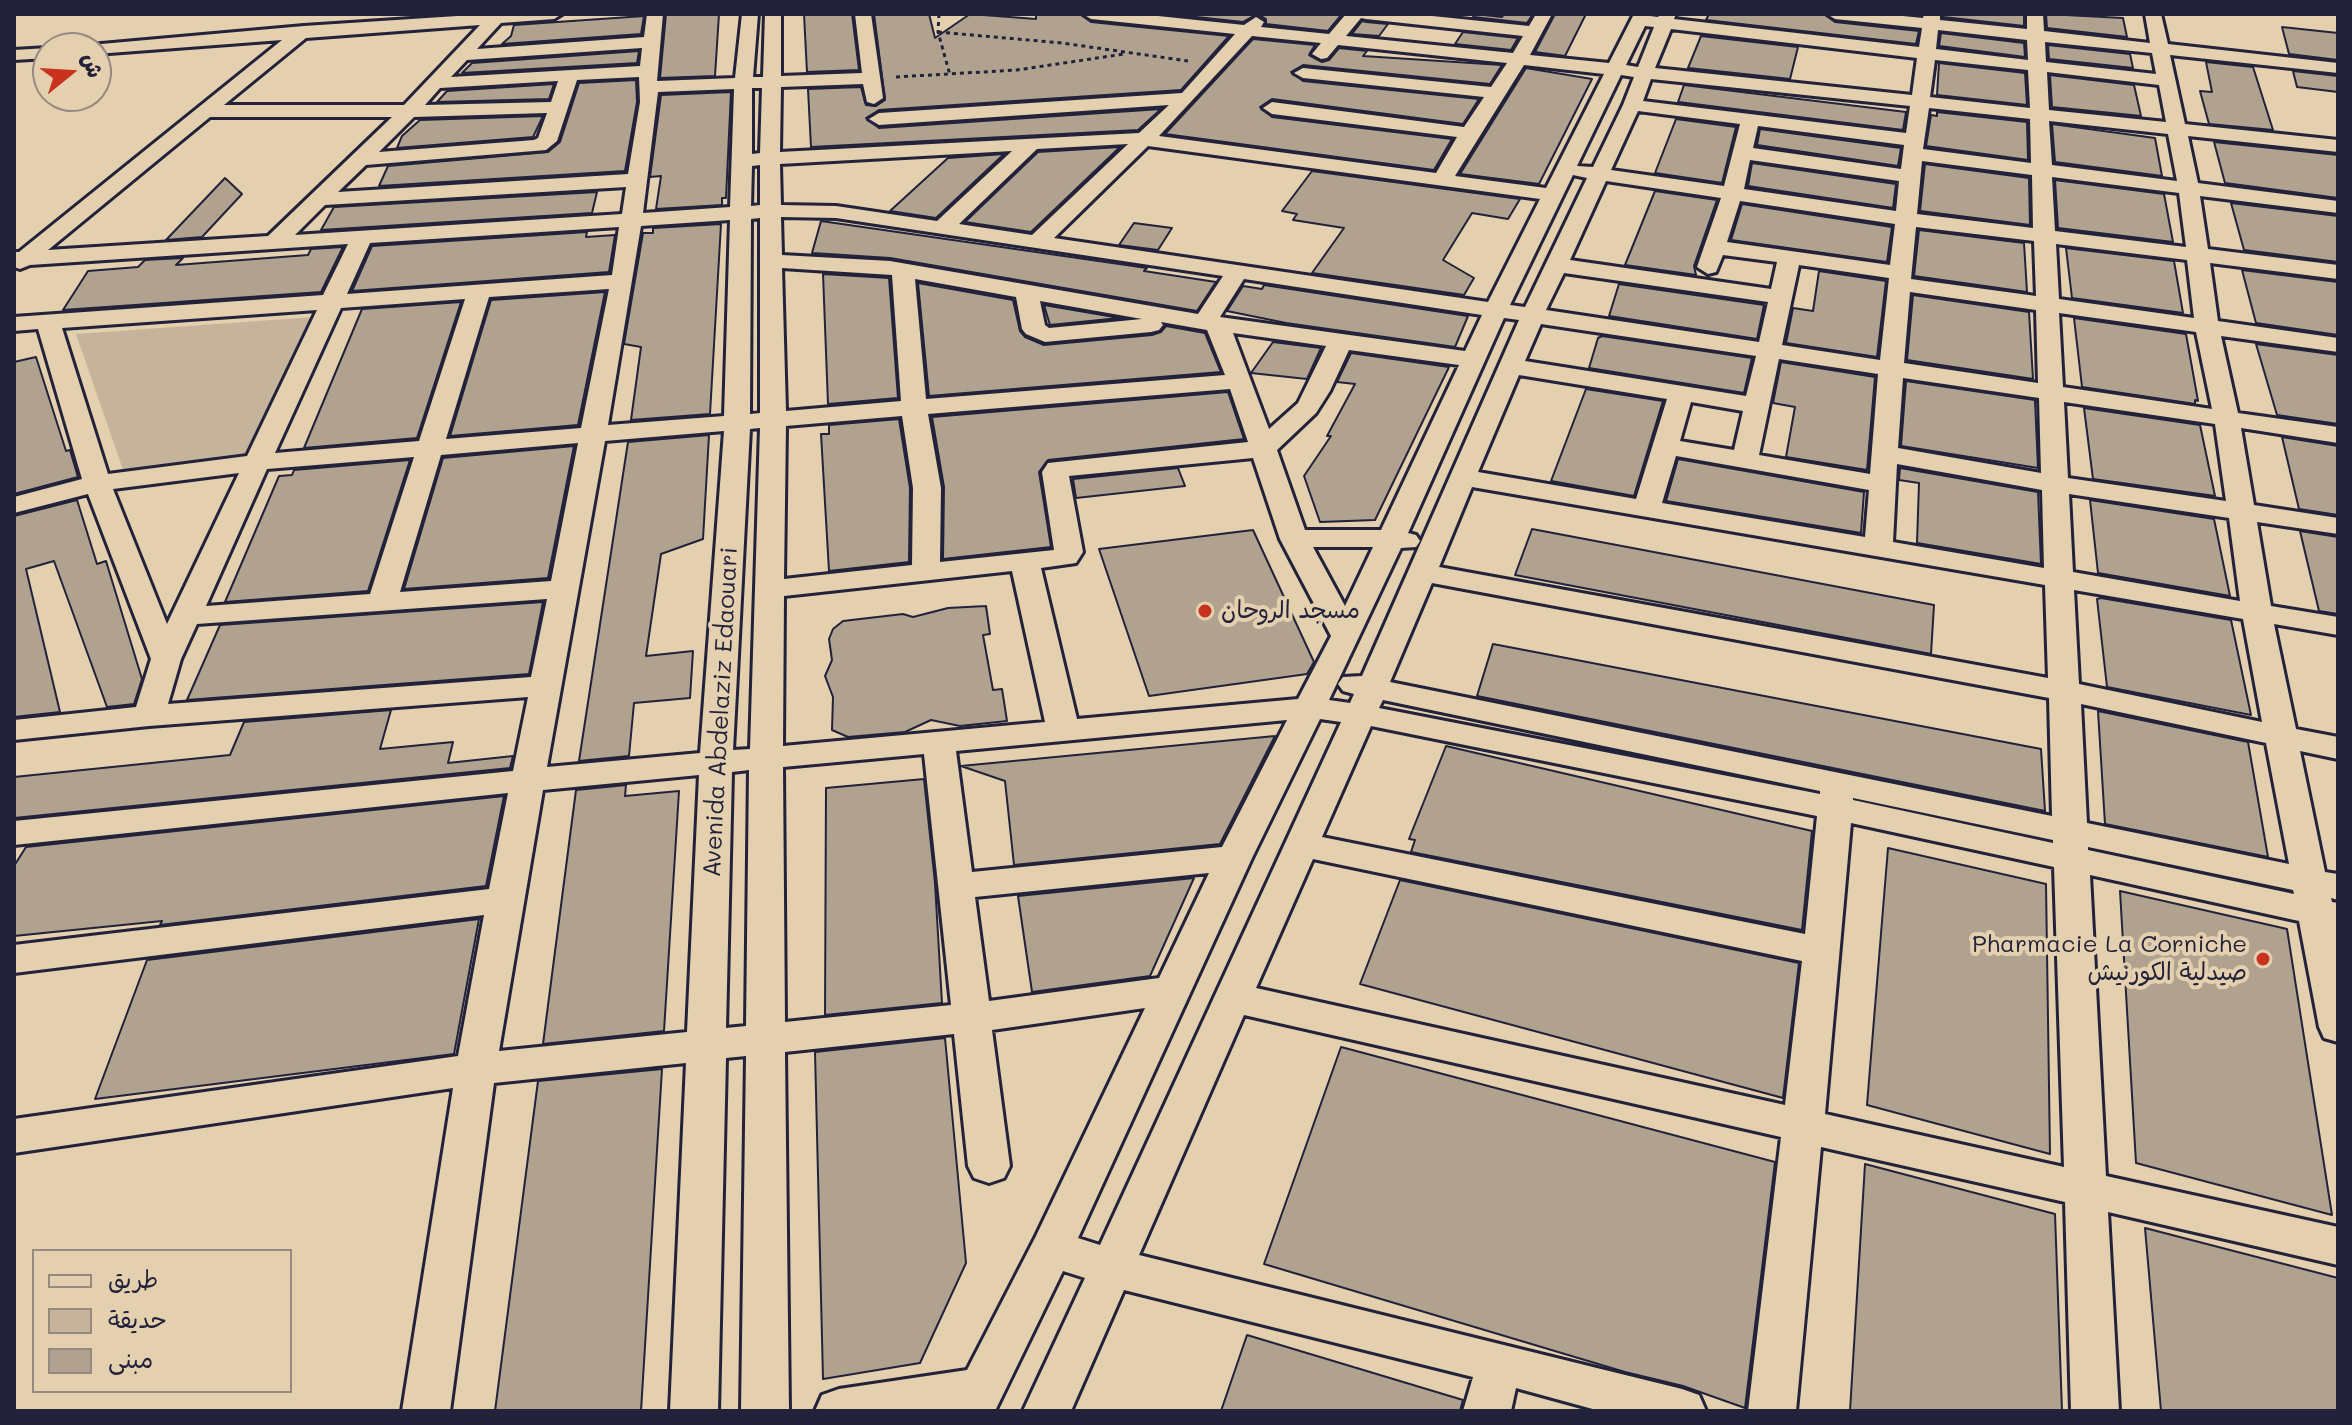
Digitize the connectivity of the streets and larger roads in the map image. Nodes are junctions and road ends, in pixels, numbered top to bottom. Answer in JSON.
{"nodes":[{"id":1,"x":325,"y":14,"type":"edge"},
{"id":2,"x":554,"y":14,"type":"edge"},
{"id":3,"x":655,"y":14,"type":"edge"},
{"id":4,"x":750,"y":14,"type":"edge"},
{"id":5,"x":773,"y":14,"type":"edge"},
{"id":6,"x":863,"y":14,"type":"edge"},
{"id":7,"x":1091,"y":14,"type":"edge"},
{"id":8,"x":1263,"y":14,"type":"edge"},
{"id":9,"x":1355,"y":14,"type":"edge"},
{"id":10,"x":1366,"y":14,"type":"edge"},
{"id":11,"x":1544,"y":14,"type":"edge"},
{"id":12,"x":1835,"y":14,"type":"edge"},
{"id":13,"x":2153,"y":14,"type":"edge"},
{"id":14,"x":1640,"y":17,"type":"edge"},
{"id":15,"x":496,"y":18,"type":"junction"},
{"id":16,"x":1666,"y":19,"type":"edge"},
{"id":17,"x":1931,"y":20,"type":"edge"},
{"id":18,"x":1245,"y":32,"type":"junction"},
{"id":19,"x":1533,"y":32,"type":"junction"},
{"id":20,"x":302,"y":33,"type":"junction"},
{"id":21,"x":2036,"y":39,"type":"edge"},
{"id":22,"x":651,"y":42,"type":"junction"},
{"id":23,"x":1332,"y":42,"type":"junction"},
{"id":24,"x":1811,"y":46,"type":"junction"},
{"id":25,"x":112,"y":48,"type":"edge"},
{"id":26,"x":2160,"y":50,"type":"junction"},
{"id":27,"x":1927,"y":53,"type":"junction"},
{"id":28,"x":461,"y":55,"type":"junction"},
{"id":29,"x":1518,"y":61,"type":"junction"},
{"id":30,"x":2338,"y":68,"type":"edge"},
{"id":31,"x":569,"y":76,"type":"junction"},
{"id":32,"x":870,"y":78,"type":"junction"},
{"id":33,"x":649,"y":79,"type":"junction"},
{"id":34,"x":2167,"y":81,"type":"junction"},
{"id":35,"x":435,"y":83,"type":"junction"},
{"id":36,"x":1629,"y":83,"type":"junction"},
{"id":37,"x":758,"y":84,"type":"junction"},
{"id":38,"x":1801,"y":91,"type":"junction"},
{"id":39,"x":1495,"y":93,"type":"junction"},
{"id":40,"x":1187,"y":98,"type":"junction"},
{"id":41,"x":1278,"y":102,"type":"junction"},
{"id":42,"x":1919,"y":103,"type":"junction"},
{"id":43,"x":558,"y":107,"type":"junction"},
{"id":44,"x":206,"y":111,"type":"junction"},
{"id":45,"x":409,"y":111,"type":"junction"},
{"id":46,"x":996,"y":111,"type":"junction"},
{"id":47,"x":2040,"y":115,"type":"junction"},
{"id":48,"x":879,"y":119,"type":"junction"},
{"id":49,"x":1750,"y":121,"type":"junction"},
{"id":50,"x":2177,"y":130,"type":"junction"},
{"id":51,"x":1469,"y":133,"type":"junction"},
{"id":52,"x":1145,"y":140,"type":"junction"},
{"id":53,"x":1031,"y":144,"type":"junction"},
{"id":54,"x":1004,"y":145,"type":"junction"},
{"id":55,"x":2338,"y":146,"type":"edge"},
{"id":56,"x":1236,"y":152,"type":"junction"},
{"id":57,"x":884,"y":153,"type":"junction"},
{"id":58,"x":1743,"y":153,"type":"junction"},
{"id":59,"x":1912,"y":157,"type":"junction"},
{"id":60,"x":361,"y":159,"type":"junction"},
{"id":61,"x":757,"y":160,"type":"junction"},
{"id":62,"x":2042,"y":171,"type":"junction"},
{"id":63,"x":637,"y":180,"type":"junction"},
{"id":64,"x":1442,"y":180,"type":"junction"},
{"id":65,"x":1573,"y":180,"type":"junction"},
{"id":66,"x":2189,"y":189,"type":"junction"},
{"id":67,"x":1732,"y":195,"type":"junction"},
{"id":68,"x":320,"y":199,"type":"junction"},
{"id":69,"x":2338,"y":207,"type":"edge"},
{"id":70,"x":757,"y":212,"type":"junction"},
{"id":71,"x":1906,"y":219,"type":"junction"},
{"id":72,"x":629,"y":221,"type":"junction"},
{"id":73,"x":942,"y":228,"type":"junction"},
{"id":74,"x":2045,"y":237,"type":"junction"},
{"id":75,"x":361,"y":239,"type":"junction"},
{"id":76,"x":1031,"y":240,"type":"junction"},
{"id":77,"x":273,"y":244,"type":"junction"},
{"id":78,"x":1714,"y":247,"type":"junction"},
{"id":79,"x":2198,"y":255,"type":"junction"},
{"id":80,"x":1789,"y":258,"type":"junction"},
{"id":81,"x":17,"y":261,"type":"edge"},
{"id":82,"x":773,"y":261,"type":"junction"},
{"id":83,"x":1557,"y":265,"type":"junction"},
{"id":84,"x":903,"y":271,"type":"junction"},
{"id":85,"x":1238,"y":271,"type":"junction"},
{"id":86,"x":2338,"y":272,"type":"edge"},
{"id":87,"x":1900,"y":278,"type":"junction"},
{"id":88,"x":622,"y":281,"type":"junction"},
{"id":89,"x":982,"y":284,"type":"junction"},
{"id":90,"x":1702,"y":285,"type":"junction"},
{"id":91,"x":479,"y":291,"type":"junction"},
{"id":92,"x":1027,"y":292,"type":"junction"},
{"id":93,"x":1779,"y":297,"type":"junction"},
{"id":94,"x":332,"y":301,"type":"junction"},
{"id":95,"x":2048,"y":304,"type":"junction"},
{"id":96,"x":1497,"y":308,"type":"junction"},
{"id":97,"x":1533,"y":314,"type":"junction"},
{"id":98,"x":48,"y":322,"type":"junction"},
{"id":99,"x":1204,"y":322,"type":"junction"},
{"id":100,"x":14,"y":324,"type":"edge"},
{"id":101,"x":2207,"y":327,"type":"junction"},
{"id":102,"x":1340,"y":342,"type":"junction"},
{"id":103,"x":2338,"y":345,"type":"edge"},
{"id":104,"x":1770,"y":349,"type":"junction"},
{"id":105,"x":1475,"y":360,"type":"junction"},
{"id":106,"x":1513,"y":367,"type":"junction"},
{"id":107,"x":1891,"y":368,"type":"junction"},
{"id":108,"x":1240,"y":381,"type":"junction"},
{"id":109,"x":2052,"y":391,"type":"junction"},
{"id":110,"x":1681,"y":394,"type":"junction"},
{"id":111,"x":1756,"y":405,"type":"junction"},
{"id":112,"x":914,"y":409,"type":"junction"},
{"id":113,"x":2227,"y":419,"type":"junction"},
{"id":114,"x":773,"y":421,"type":"junction"},
{"id":115,"x":737,"y":425,"type":"junction"},
{"id":116,"x":591,"y":435,"type":"junction"},
{"id":117,"x":2338,"y":435,"type":"edge"},
{"id":118,"x":1665,"y":446,"type":"junction"},
{"id":119,"x":431,"y":448,"type":"junction"},
{"id":120,"x":1262,"y":449,"type":"junction"},
{"id":121,"x":1887,"y":454,"type":"junction"},
{"id":122,"x":1745,"y":459,"type":"junction"},
{"id":123,"x":259,"y":462,"type":"junction"},
{"id":124,"x":1464,"y":478,"type":"junction"},
{"id":125,"x":97,"y":483,"type":"junction"},
{"id":126,"x":2056,"y":484,"type":"junction"},
{"id":127,"x":1885,"y":485,"type":"junction"},
{"id":128,"x":14,"y":505,"type":"edge"},
{"id":129,"x":1646,"y":510,"type":"junction"},
{"id":130,"x":2242,"y":511,"type":"junction"},
{"id":131,"x":2338,"y":526,"type":"edge"},
{"id":132,"x":1390,"y":538,"type":"junction"},
{"id":133,"x":1294,"y":539,"type":"junction"},
{"id":134,"x":1878,"y":550,"type":"junction"},
{"id":135,"x":1426,"y":559,"type":"junction"},
{"id":136,"x":1025,"y":563,"type":"junction"},
{"id":137,"x":926,"y":574,"type":"junction"},
{"id":138,"x":2060,"y":579,"type":"junction"},
{"id":139,"x":562,"y":589,"type":"junction"},
{"id":140,"x":772,"y":589,"type":"junction"},
{"id":141,"x":382,"y":601,"type":"junction"},
{"id":142,"x":2257,"y":612,"type":"junction"},
{"id":143,"x":186,"y":616,"type":"junction"},
{"id":144,"x":2338,"y":626,"type":"edge"},
{"id":145,"x":1346,"y":636,"type":"junction"},
{"id":146,"x":166,"y":659,"type":"junction"},
{"id":147,"x":1324,"y":677,"type":"junction"},
{"id":148,"x":544,"y":686,"type":"junction"},
{"id":149,"x":2064,"y":691,"type":"junction"},
{"id":150,"x":1366,"y":701,"type":"junction"},
{"id":151,"x":1310,"y":708,"type":"junction"},
{"id":152,"x":149,"y":716,"type":"junction"},
{"id":153,"x":14,"y":730,"type":"edge"},
{"id":154,"x":1063,"y":730,"type":"junction"},
{"id":155,"x":2283,"y":738,"type":"junction"},
{"id":156,"x":939,"y":742,"type":"junction"},
{"id":157,"x":2338,"y":748,"type":"edge"},
{"id":158,"x":766,"y":758,"type":"junction"},
{"id":159,"x":716,"y":763,"type":"junction"},
{"id":160,"x":528,"y":780,"type":"junction"},
{"id":161,"x":1836,"y":795,"type":"junction"},
{"id":162,"x":14,"y":833,"type":"edge"},
{"id":163,"x":1301,"y":845,"type":"junction"},
{"id":164,"x":2071,"y":846,"type":"junction"},
{"id":165,"x":1234,"y":858,"type":"junction"},
{"id":166,"x":956,"y":886,"type":"junction"},
{"id":167,"x":2325,"y":899,"type":"edge"},
{"id":168,"x":505,"y":900,"type":"junction"},
{"id":169,"x":1822,"y":951,"type":"junction"},
{"id":170,"x":14,"y":959,"type":"edge"},
{"id":171,"x":1175,"y":990,"type":"junction"},
{"id":172,"x":1234,"y":998,"type":"junction"},
{"id":173,"x":971,"y":1018,"type":"junction"},
{"id":174,"x":2338,"y":1027,"type":"edge"},
{"id":175,"x":765,"y":1039,"type":"junction"},
{"id":176,"x":709,"y":1044,"type":"junction"},
{"id":177,"x":476,"y":1069,"type":"junction"},
{"id":178,"x":1801,"y":1125,"type":"junction"},
{"id":179,"x":14,"y":1136,"type":"edge"},
{"id":180,"x":989,"y":1166,"type":"dead end"},
{"id":181,"x":2086,"y":1190,"type":"junction"},
{"id":182,"x":2338,"y":1246,"type":"edge"},
{"id":183,"x":1052,"y":1248,"type":"junction"},
{"id":184,"x":1112,"y":1268,"type":"junction"},
{"id":185,"x":1500,"y":1363,"type":"junction"},
{"id":186,"x":976,"y":1400,"type":"edge"},
{"id":187,"x":426,"y":1411,"type":"edge"},
{"id":188,"x":694,"y":1411,"type":"edge"},
{"id":189,"x":765,"y":1411,"type":"edge"},
{"id":190,"x":839,"y":1411,"type":"edge"},
{"id":191,"x":1047,"y":1411,"type":"edge"},
{"id":192,"x":1487,"y":1411,"type":"edge"},
{"id":193,"x":1682,"y":1411,"type":"edge"},
{"id":194,"x":1772,"y":1411,"type":"edge"},
{"id":195,"x":2095,"y":1411,"type":"edge"}],
"edges":[{"from":1,"to":20,"type":"street"},
{"from":2,"to":15,"type":"street"},
{"from":3,"to":22,"type":"street"},
{"from":4,"to":37,"type":"street","name":"Avenida Abdelaziz Edaouari"},
{"from":5,"to":37,"type":"street","name":"Avenida Abdelaziz Edaouari"},
{"from":6,"to":32,"type":"street"},
{"from":7,"to":18,"type":"street"},
{"from":8,"to":18,"type":"street"},
{"from":9,"to":23,"type":"street"},
{"from":10,"to":19,"type":"street"},
{"from":11,"to":19,"type":"street"},
{"from":12,"to":17,"type":"street"},
{"from":13,"to":26,"type":"street"},
{"from":14,"to":16,"type":"street"},
{"from":14,"to":36,"type":"street"},
{"from":15,"to":20,"type":"street"},
{"from":15,"to":28,"type":"street"},
{"from":16,"to":24,"type":"street"},
{"from":16,"to":36,"type":"street"},
{"from":17,"to":21,"type":"street"},
{"from":17,"to":27,"type":"street"},
{"from":18,"to":23,"type":"street"},
{"from":18,"to":40,"type":"street"},
{"from":19,"to":29,"type":"street"},
{"from":20,"to":25,"type":"street"},
{"from":20,"to":44,"type":"street"},
{"from":21,"to":26,"type":"street"},
{"from":21,"to":27,"type":"street"},
{"from":21,"to":34,"type":"street"},
{"from":21,"to":47,"type":"street"},
{"from":22,"to":28,"type":"street"},
{"from":22,"to":33,"type":"street"},
{"from":23,"to":29,"type":"street"},
{"from":23,"to":41,"type":"street"},
{"from":24,"to":27,"type":"street"},
{"from":24,"to":38,"type":"street"},
{"from":26,"to":30,"type":"street"},
{"from":26,"to":34,"type":"street"},
{"from":27,"to":42,"type":"street"},
{"from":28,"to":35,"type":"street"},
{"from":29,"to":36,"type":"street"},
{"from":29,"to":39,"type":"street"},
{"from":31,"to":33,"type":"street"},
{"from":31,"to":35,"type":"street"},
{"from":31,"to":43,"type":"street"},
{"from":32,"to":37,"type":"street"},
{"from":32,"to":48,"type":"street"},
{"from":33,"to":37,"type":"street"},
{"from":33,"to":63,"type":"street"},
{"from":34,"to":50,"type":"street"},
{"from":35,"to":45,"type":"street"},
{"from":36,"to":38,"type":"street"},
{"from":36,"to":49,"type":"street"},
{"from":36,"to":65,"type":"street"},
{"from":37,"to":61,"type":"street","name":"Avenida Abdelaziz Edaouari"},
{"from":38,"to":42,"type":"street"},
{"from":39,"to":41,"type":"street"},
{"from":39,"to":51,"type":"street"},
{"from":40,"to":46,"type":"street"},
{"from":40,"to":52,"type":"street"},
{"from":41,"to":51,"type":"street"},
{"from":41,"to":56,"type":"street"},
{"from":42,"to":47,"type":"street"},
{"from":42,"to":59,"type":"street"},
{"from":43,"to":45,"type":"street"},
{"from":43,"to":60,"type":"street"},
{"from":44,"to":45,"type":"street"},
{"from":44,"to":81,"type":"street"},
{"from":45,"to":60,"type":"street"},
{"from":46,"to":48,"type":"street"},
{"from":46,"to":54,"type":"street"},
{"from":47,"to":50,"type":"street"},
{"from":47,"to":62,"type":"street"},
{"from":48,"to":57,"type":"street"},
{"from":49,"to":58,"type":"street"},
{"from":49,"to":59,"type":"street"},
{"from":50,"to":55,"type":"street"},
{"from":50,"to":66,"type":"street"},
{"from":51,"to":64,"type":"street"},
{"from":52,"to":53,"type":"street"},
{"from":52,"to":56,"type":"street"},
{"from":52,"to":76,"type":"street"},
{"from":53,"to":54,"type":"street"},
{"from":53,"to":73,"type":"street"},
{"from":54,"to":57,"type":"street"},
{"from":56,"to":64,"type":"street"},
{"from":57,"to":61,"type":"street"},
{"from":58,"to":59,"type":"street"},
{"from":58,"to":67,"type":"street"},
{"from":59,"to":62,"type":"street"},
{"from":59,"to":71,"type":"street"},
{"from":60,"to":68,"type":"street"},
{"from":61,"to":70,"type":"street","name":"Avenida Abdelaziz Edaouari"},
{"from":62,"to":66,"type":"street"},
{"from":62,"to":74,"type":"street"},
{"from":63,"to":68,"type":"street"},
{"from":63,"to":72,"type":"street"},
{"from":64,"to":65,"type":"street"},
{"from":65,"to":67,"type":"street"},
{"from":65,"to":83,"type":"street"},
{"from":65,"to":96,"type":"street"},
{"from":66,"to":69,"type":"street"},
{"from":66,"to":79,"type":"street"},
{"from":67,"to":71,"type":"street"},
{"from":67,"to":78,"type":"street"},
{"from":68,"to":77,"type":"street"},
{"from":70,"to":72,"type":"street"},
{"from":70,"to":73,"type":"street"},
{"from":70,"to":82,"type":"street","name":"Avenida Abdelaziz Edaouari"},
{"from":70,"to":115,"type":"street","name":"Avenida Abdelaziz Edaouari"},
{"from":71,"to":74,"type":"street"},
{"from":71,"to":87,"type":"street"},
{"from":72,"to":75,"type":"street"},
{"from":72,"to":88,"type":"street"},
{"from":73,"to":76,"type":"street"},
{"from":74,"to":79,"type":"street"},
{"from":74,"to":95,"type":"street"},
{"from":75,"to":77,"type":"street"},
{"from":75,"to":94,"type":"street"},
{"from":76,"to":85,"type":"street"},
{"from":76,"to":89,"type":"street"},
{"from":77,"to":81,"type":"street"},
{"from":78,"to":80,"type":"street"},
{"from":78,"to":90,"type":"street"},
{"from":79,"to":86,"type":"street"},
{"from":79,"to":101,"type":"street"},
{"from":80,"to":87,"type":"street"},
{"from":80,"to":93,"type":"street"},
{"from":82,"to":84,"type":"street"},
{"from":82,"to":114,"type":"street","name":"Avenida Abdelaziz Edaouari"},
{"from":83,"to":90,"type":"street"},
{"from":83,"to":97,"type":"street"},
{"from":84,"to":89,"type":"street"},
{"from":84,"to":112,"type":"street"},
{"from":85,"to":96,"type":"street"},
{"from":85,"to":99,"type":"street"},
{"from":87,"to":95,"type":"street"},
{"from":87,"to":107,"type":"street"},
{"from":88,"to":91,"type":"street"},
{"from":88,"to":116,"type":"street"},
{"from":89,"to":92,"type":"street"},
{"from":90,"to":93,"type":"street"},
{"from":91,"to":94,"type":"street"},
{"from":91,"to":119,"type":"street"},
{"from":92,"to":99,"type":"street"},
{"from":92,"to":99,"type":"street"},
{"from":93,"to":104,"type":"street"},
{"from":94,"to":98,"type":"street"},
{"from":94,"to":123,"type":"street"},
{"from":95,"to":101,"type":"street"},
{"from":95,"to":109,"type":"street"},
{"from":96,"to":97,"type":"street"},
{"from":96,"to":105,"type":"street"},
{"from":97,"to":104,"type":"street"},
{"from":97,"to":106,"type":"street"},
{"from":98,"to":100,"type":"street"},
{"from":98,"to":125,"type":"street"},
{"from":99,"to":102,"type":"street"},
{"from":99,"to":108,"type":"street"},
{"from":101,"to":103,"type":"street"},
{"from":101,"to":113,"type":"street"},
{"from":102,"to":105,"type":"street"},
{"from":102,"to":120,"type":"street"},
{"from":104,"to":107,"type":"street"},
{"from":104,"to":111,"type":"street"},
{"from":105,"to":132,"type":"street"},
{"from":106,"to":110,"type":"street"},
{"from":106,"to":124,"type":"street"},
{"from":107,"to":109,"type":"street"},
{"from":107,"to":121,"type":"street"},
{"from":108,"to":112,"type":"street"},
{"from":108,"to":120,"type":"street"},
{"from":109,"to":113,"type":"street"},
{"from":109,"to":126,"type":"street"},
{"from":110,"to":111,"type":"street"},
{"from":110,"to":118,"type":"street"},
{"from":111,"to":122,"type":"street"},
{"from":112,"to":114,"type":"street"},
{"from":112,"to":137,"type":"street"},
{"from":113,"to":117,"type":"street"},
{"from":113,"to":130,"type":"street"},
{"from":114,"to":115,"type":"street"},
{"from":114,"to":140,"type":"street","name":"Avenida Abdelaziz Edaouari"},
{"from":115,"to":116,"type":"street"},
{"from":115,"to":159,"type":"street","name":"Avenida Abdelaziz Edaouari"},
{"from":116,"to":119,"type":"street"},
{"from":116,"to":139,"type":"street"},
{"from":118,"to":122,"type":"street"},
{"from":118,"to":129,"type":"street"},
{"from":119,"to":123,"type":"street"},
{"from":119,"to":141,"type":"street"},
{"from":120,"to":133,"type":"street"},
{"from":120,"to":136,"type":"street"},
{"from":121,"to":126,"type":"street"},
{"from":121,"to":127,"type":"street"},
{"from":122,"to":127,"type":"street"},
{"from":123,"to":125,"type":"street"},
{"from":123,"to":143,"type":"street"},
{"from":124,"to":129,"type":"street"},
{"from":124,"to":135,"type":"street"},
{"from":125,"to":128,"type":"street"},
{"from":125,"to":146,"type":"street"},
{"from":126,"to":130,"type":"street"},
{"from":126,"to":138,"type":"street"},
{"from":127,"to":134,"type":"street"},
{"from":129,"to":134,"type":"street"},
{"from":130,"to":131,"type":"street"},
{"from":130,"to":142,"type":"street"},
{"from":132,"to":133,"type":"street"},
{"from":132,"to":135,"type":"street"},
{"from":132,"to":145,"type":"street"},
{"from":133,"to":145,"type":"street"},
{"from":134,"to":138,"type":"street"},
{"from":135,"to":149,"type":"street"},
{"from":135,"to":150,"type":"street"},
{"from":136,"to":137,"type":"street"},
{"from":136,"to":154,"type":"street"},
{"from":137,"to":140,"type":"street"},
{"from":138,"to":142,"type":"street"},
{"from":138,"to":149,"type":"street"},
{"from":139,"to":141,"type":"street"},
{"from":139,"to":148,"type":"street"},
{"from":140,"to":158,"type":"street","name":"Avenida Abdelaziz Edaouari"},
{"from":141,"to":143,"type":"street"},
{"from":142,"to":144,"type":"street"},
{"from":142,"to":155,"type":"street"},
{"from":143,"to":146,"type":"street"},
{"from":145,"to":147,"type":"street"},
{"from":146,"to":152,"type":"street"},
{"from":147,"to":150,"type":"street"},
{"from":147,"to":151,"type":"street"},
{"from":148,"to":152,"type":"street"},
{"from":148,"to":160,"type":"street"},
{"from":149,"to":155,"type":"street"},
{"from":149,"to":164,"type":"street"},
{"from":150,"to":151,"type":"street"},
{"from":150,"to":161,"type":"street"},
{"from":150,"to":163,"type":"street"},
{"from":151,"to":154,"type":"street"},
{"from":151,"to":165,"type":"street"},
{"from":152,"to":153,"type":"street"},
{"from":154,"to":156,"type":"street"},
{"from":155,"to":157,"type":"street"},
{"from":155,"to":167,"type":"street"},
{"from":156,"to":158,"type":"street"},
{"from":156,"to":166,"type":"street"},
{"from":158,"to":159,"type":"street"},
{"from":158,"to":175,"type":"street","name":"Avenida Abdelaziz Edaouari"},
{"from":159,"to":160,"type":"street"},
{"from":159,"to":176,"type":"street","name":"Avenida Abdelaziz Edaouari"},
{"from":160,"to":162,"type":"street"},
{"from":160,"to":168,"type":"street"},
{"from":161,"to":164,"type":"street"},
{"from":161,"to":169,"type":"street"},
{"from":163,"to":169,"type":"street"},
{"from":163,"to":172,"type":"street"},
{"from":164,"to":167,"type":"street"},
{"from":164,"to":181,"type":"street"},
{"from":165,"to":166,"type":"street"},
{"from":165,"to":171,"type":"street"},
{"from":166,"to":173,"type":"street"},
{"from":167,"to":174,"type":"street"},
{"from":168,"to":170,"type":"street"},
{"from":168,"to":177,"type":"street"},
{"from":169,"to":178,"type":"street"},
{"from":171,"to":173,"type":"street"},
{"from":171,"to":183,"type":"street"},
{"from":172,"to":178,"type":"street"},
{"from":172,"to":184,"type":"street"},
{"from":173,"to":175,"type":"street"},
{"from":173,"to":180,"type":"street"},
{"from":175,"to":176,"type":"street"},
{"from":175,"to":189,"type":"street","name":"Avenida Abdelaziz Edaouari"},
{"from":176,"to":177,"type":"street"},
{"from":176,"to":188,"type":"street","name":"Avenida Abdelaziz Edaouari"},
{"from":177,"to":179,"type":"street"},
{"from":177,"to":187,"type":"street"},
{"from":178,"to":181,"type":"street"},
{"from":178,"to":194,"type":"street"},
{"from":181,"to":182,"type":"street"},
{"from":181,"to":195,"type":"street"},
{"from":183,"to":184,"type":"street"},
{"from":183,"to":186,"type":"street"},
{"from":184,"to":185,"type":"street"},
{"from":184,"to":191,"type":"street"},
{"from":185,"to":192,"type":"street"},
{"from":185,"to":193,"type":"street"},
{"from":186,"to":190,"type":"street"}]}
